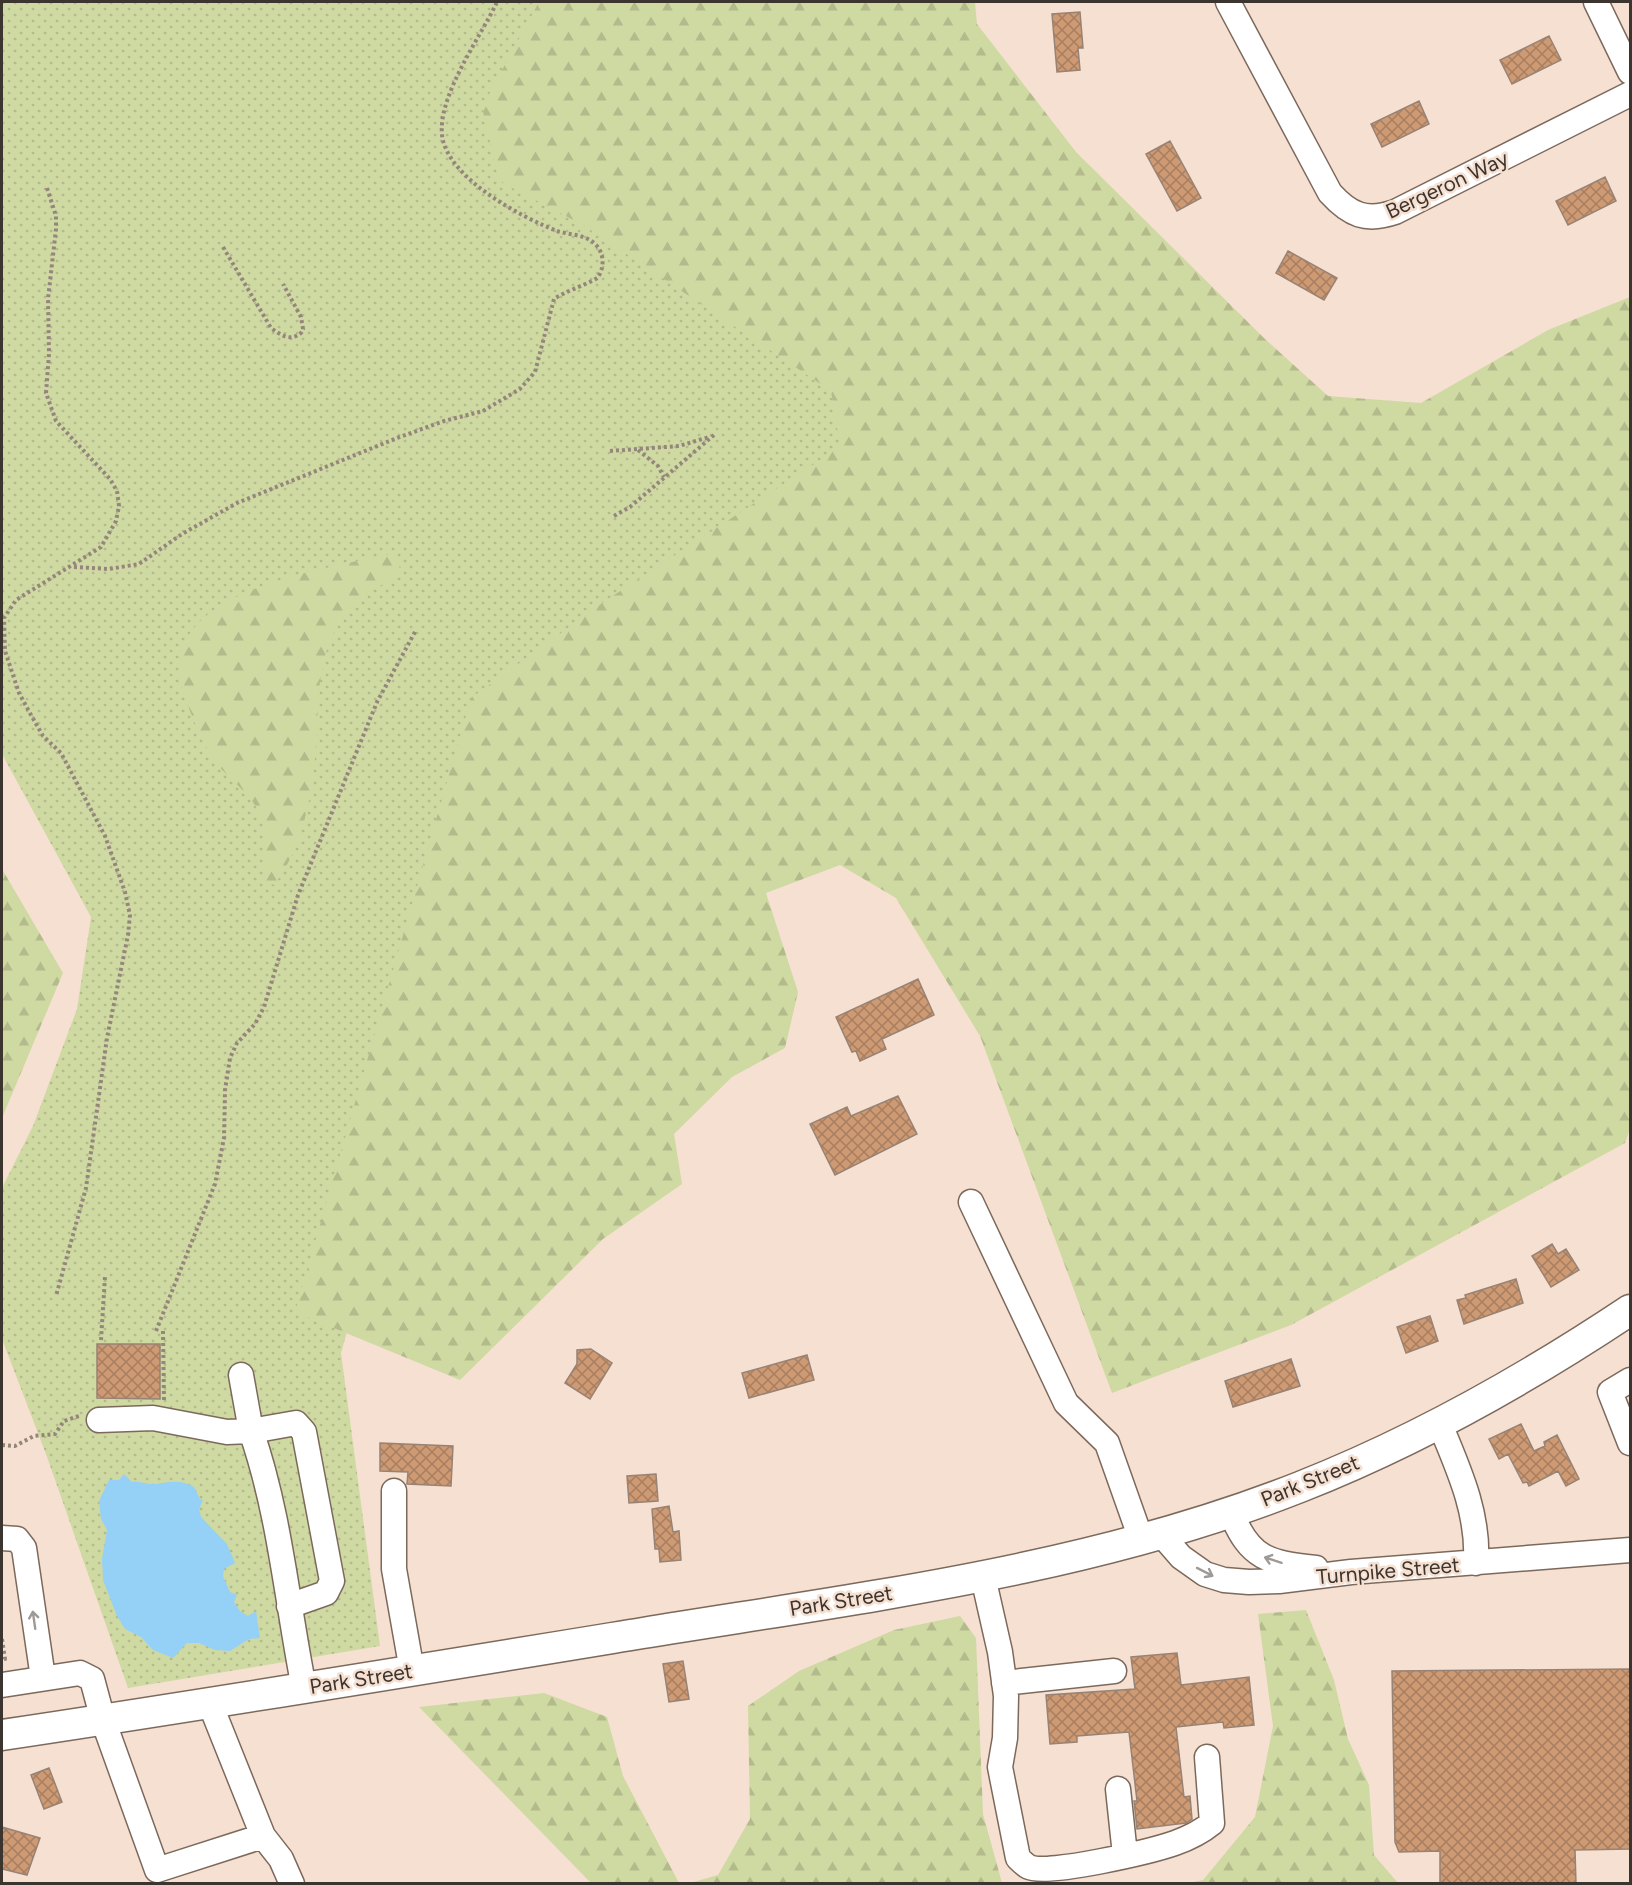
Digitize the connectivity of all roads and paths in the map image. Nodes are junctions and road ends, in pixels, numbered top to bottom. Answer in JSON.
{"nodes":[{"id":1,"x":497,"y":2,"type":"edge"},
{"id":2,"x":1228,"y":2,"type":"edge"},
{"id":3,"x":1596,"y":2,"type":"edge"},
{"id":4,"x":1630,"y":72,"type":"edge"},
{"id":5,"x":1630,"y":94,"type":"edge"},
{"id":6,"x":47,"y":188,"type":"dead end"},
{"id":7,"x":223,"y":247,"type":"dead end"},
{"id":8,"x":283,"y":284,"type":"dead end"},
{"id":9,"x":636,"y":449,"type":"junction"},
{"id":10,"x":609,"y":451,"type":"dead end"},
{"id":11,"x":664,"y":477,"type":"junction"},
{"id":12,"x":614,"y":516,"type":"dead end"},
{"id":13,"x":73,"y":567,"type":"junction"},
{"id":14,"x":416,"y":630,"type":"dead end"},
{"id":15,"x":971,"y":1202,"type":"dead end"},
{"id":16,"x":105,"y":1277,"type":"dead end"},
{"id":17,"x":56,"y":1296,"type":"dead end"},
{"id":18,"x":1630,"y":1310,"type":"edge"},
{"id":19,"x":156,"y":1331,"type":"dead end"},
{"id":20,"x":101,"y":1340,"type":"dead end"},
{"id":21,"x":241,"y":1375,"type":"dead end"},
{"id":22,"x":1630,"y":1380,"type":"edge"},
{"id":23,"x":99,"y":1420,"type":"dead end"},
{"id":24,"x":1439,"y":1422,"type":"junction"},
{"id":25,"x":251,"y":1431,"type":"junction"},
{"id":26,"x":1630,"y":1443,"type":"edge"},
{"id":27,"x":393,"y":1491,"type":"dead end"},
{"id":28,"x":1231,"y":1512,"type":"junction"},
{"id":29,"x":1151,"y":1537,"type":"junction"},
{"id":30,"x":2,"y":1538,"type":"edge"},
{"id":31,"x":1630,"y":1550,"type":"edge"},
{"id":32,"x":1476,"y":1563,"type":"junction"},
{"id":33,"x":1352,"y":1572,"type":"junction"},
{"id":34,"x":983,"y":1577,"type":"junction"},
{"id":35,"x":289,"y":1606,"type":"junction"},
{"id":36,"x":2,"y":1639,"type":"edge"},
{"id":37,"x":2,"y":1659,"type":"edge"},
{"id":38,"x":412,"y":1671,"type":"junction"},
{"id":39,"x":1114,"y":1671,"type":"dead end"},
{"id":40,"x":43,"y":1678,"type":"junction"},
{"id":41,"x":1004,"y":1683,"type":"junction"},
{"id":42,"x":2,"y":1685,"type":"edge"},
{"id":43,"x":304,"y":1688,"type":"junction"},
{"id":44,"x":209,"y":1701,"type":"junction"},
{"id":45,"x":102,"y":1720,"type":"junction"},
{"id":46,"x":2,"y":1735,"type":"edge"},
{"id":47,"x":1207,"y":1757,"type":"dead end"},
{"id":48,"x":1118,"y":1790,"type":"dead end"},
{"id":49,"x":263,"y":1836,"type":"junction"},
{"id":50,"x":1125,"y":1855,"type":"junction"},
{"id":51,"x":156,"y":1877,"type":"edge"},
{"id":52,"x":292,"y":1884,"type":"edge"}],
"edges":[{"from":1,"to":13,"type":"path"},
{"from":2,"to":5,"type":"street","name":"Bergeron Way"},
{"from":3,"to":4,"type":"street"},
{"from":6,"to":13,"type":"path"},
{"from":7,"to":8,"type":"path"},
{"from":9,"to":10,"type":"path"},
{"from":9,"to":11,"type":"path"},
{"from":9,"to":11,"type":"path"},
{"from":11,"to":12,"type":"path"},
{"from":13,"to":17,"type":"path"},
{"from":14,"to":19,"type":"path"},
{"from":15,"to":29,"type":"street"},
{"from":16,"to":20,"type":"path"},
{"from":18,"to":24,"type":"main road","name":"Park Street"},
{"from":21,"to":25,"type":"street"},
{"from":22,"to":26,"type":"street"},
{"from":23,"to":25,"type":"street"},
{"from":24,"to":28,"type":"main road","name":"Park Street"},
{"from":24,"to":32,"type":"street"},
{"from":25,"to":35,"type":"street"},
{"from":25,"to":35,"type":"street"},
{"from":27,"to":38,"type":"street"},
{"from":28,"to":29,"type":"main road","name":"Park Street"},
{"from":33,"to":28,"type":"street","one_way":true},
{"from":29,"to":33,"type":"street","name":"Turnpike Street","one_way":true},
{"from":29,"to":34,"type":"main road","name":"Park Street"},
{"from":40,"to":30,"type":"street","one_way":true},
{"from":31,"to":32,"type":"street","name":"Turnpike Street"},
{"from":32,"to":33,"type":"street","name":"Turnpike Street"},
{"from":34,"to":38,"type":"main road","name":"Park Street"},
{"from":34,"to":41,"type":"street"},
{"from":35,"to":43,"type":"street"},
{"from":36,"to":37,"type":"path"},
{"from":38,"to":43,"type":"main road","name":"Park Street"},
{"from":39,"to":41,"type":"street"},
{"from":40,"to":42,"type":"street"},
{"from":40,"to":45,"type":"street"},
{"from":41,"to":50,"type":"street"},
{"from":43,"to":44,"type":"main road","name":"Park Street"},
{"from":44,"to":45,"type":"main road","name":"Park Street"},
{"from":44,"to":49,"type":"street"},
{"from":45,"to":46,"type":"main road","name":"Park Street"},
{"from":45,"to":51,"type":"street"},
{"from":47,"to":50,"type":"street"},
{"from":48,"to":50,"type":"street"},
{"from":49,"to":51,"type":"street"},
{"from":49,"to":52,"type":"street"}]}
